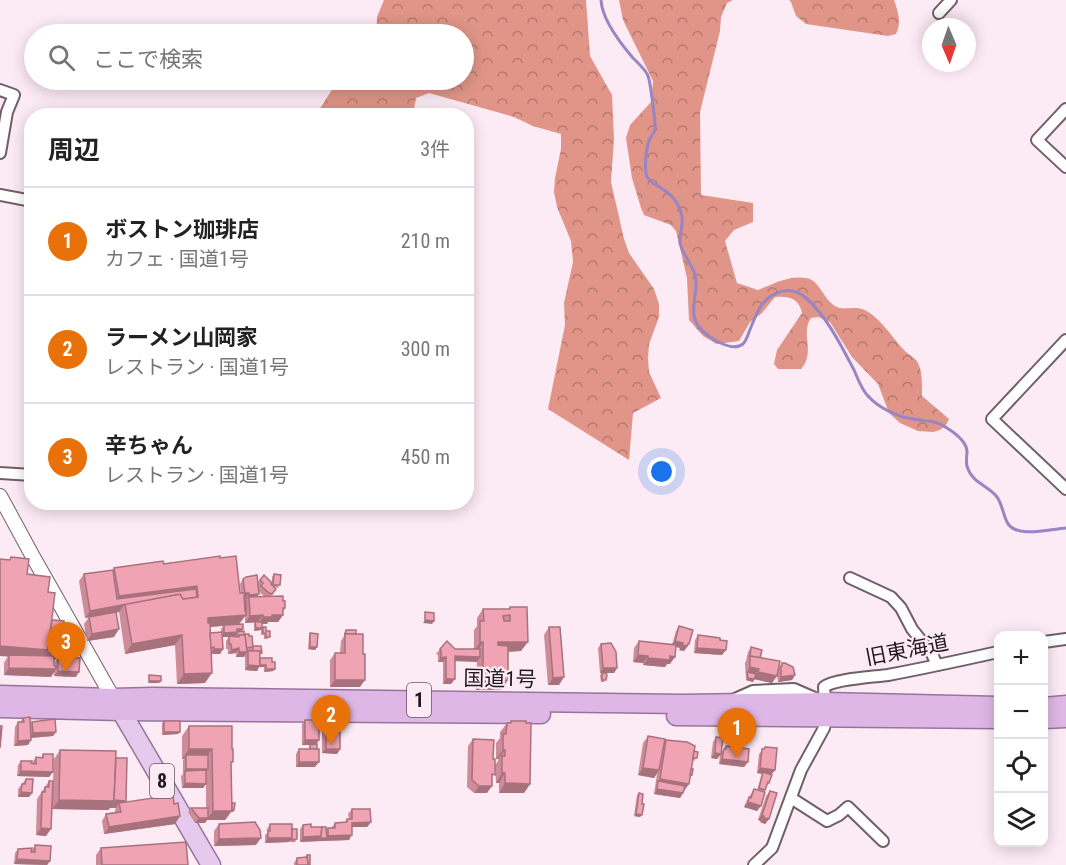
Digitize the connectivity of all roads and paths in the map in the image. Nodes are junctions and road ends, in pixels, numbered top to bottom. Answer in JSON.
{"nodes":[{"id":1,"x":951,"y":0,"type":"edge"},
{"id":2,"x":939,"y":13,"type":"dead end"},
{"id":3,"x":0,"y":90,"type":"edge"},
{"id":4,"x":1066,"y":109,"type":"edge"},
{"id":5,"x":0,"y":153,"type":"edge"},
{"id":6,"x":1066,"y":167,"type":"edge"},
{"id":7,"x":0,"y":195,"type":"edge"},
{"id":8,"x":24,"y":200,"type":"edge"},
{"id":9,"x":1066,"y":340,"type":"edge"},
{"id":10,"x":0,"y":473,"type":"edge"},
{"id":11,"x":24,"y":474,"type":"edge"},
{"id":12,"x":1066,"y":489,"type":"edge"},
{"id":13,"x":0,"y":496,"type":"edge"},
{"id":14,"x":850,"y":578,"type":"dead end"},
{"id":15,"x":1066,"y":639,"type":"edge"},
{"id":16,"x":1048,"y":641,"type":"edge"},
{"id":17,"x":994,"y":653,"type":"edge"},
{"id":18,"x":937,"y":665,"type":"junction"},
{"id":19,"x":0,"y":695,"type":"edge"},
{"id":20,"x":825,"y":702,"type":"junction"},
{"id":21,"x":726,"y":703,"type":"junction"},
{"id":22,"x":117,"y":704,"type":"junction"},
{"id":23,"x":1066,"y":705,"type":"edge"},
{"id":24,"x":994,"y":706,"type":"edge"},
{"id":25,"x":1048,"y":707,"type":"edge"},
{"id":26,"x":0,"y":708,"type":"edge"},
{"id":27,"x":511,"y":708,"type":"junction"},
{"id":28,"x":1066,"y":718,"type":"edge"},
{"id":29,"x":994,"y":719,"type":"edge"},
{"id":30,"x":1048,"y":719,"type":"edge"},
{"id":31,"x":791,"y":798,"type":"junction"},
{"id":32,"x":883,"y":841,"type":"dead end"},
{"id":33,"x":211,"y":865,"type":"edge"},
{"id":34,"x":754,"y":865,"type":"edge"}],
"edges":[{"from":1,"to":2,"type":"street"},
{"from":3,"to":5,"type":"street"},
{"from":4,"to":6,"type":"street"},
{"from":7,"to":8,"type":"street"},
{"from":9,"to":12,"type":"street"},
{"from":10,"to":11,"type":"street"},
{"from":13,"to":22,"type":"street"},
{"from":14,"to":18,"type":"street"},
{"from":15,"to":16,"type":"street"},
{"from":17,"to":18,"type":"street","name":"旧東海道"},
{"from":18,"to":20,"type":"street","name":"旧東海道"},
{"from":19,"to":22,"type":"highway","name":"国道1号","number":"1"},
{"from":20,"to":21,"type":"highway","name":"国道1号","number":"1"},
{"from":20,"to":21,"type":"street"},
{"from":20,"to":24,"type":"highway","name":"国道1号","number":"1"},
{"from":20,"to":27,"type":"highway","name":"国道1号","number":"1"},
{"from":20,"to":29,"type":"highway","name":"国道1号","number":"1"},
{"from":20,"to":31,"type":"street"},
{"from":21,"to":27,"type":"highway","name":"国道1号","number":"1"},
{"from":22,"to":26,"type":"highway","name":"国道1号","number":"1"},
{"from":22,"to":27,"type":"highway","name":"国道1号","number":"1"},
{"from":22,"to":33,"type":"main road","number":"8"},
{"from":23,"to":25,"type":"highway"},
{"from":28,"to":30,"type":"highway"},
{"from":31,"to":32,"type":"street"},
{"from":31,"to":34,"type":"street"}]}
